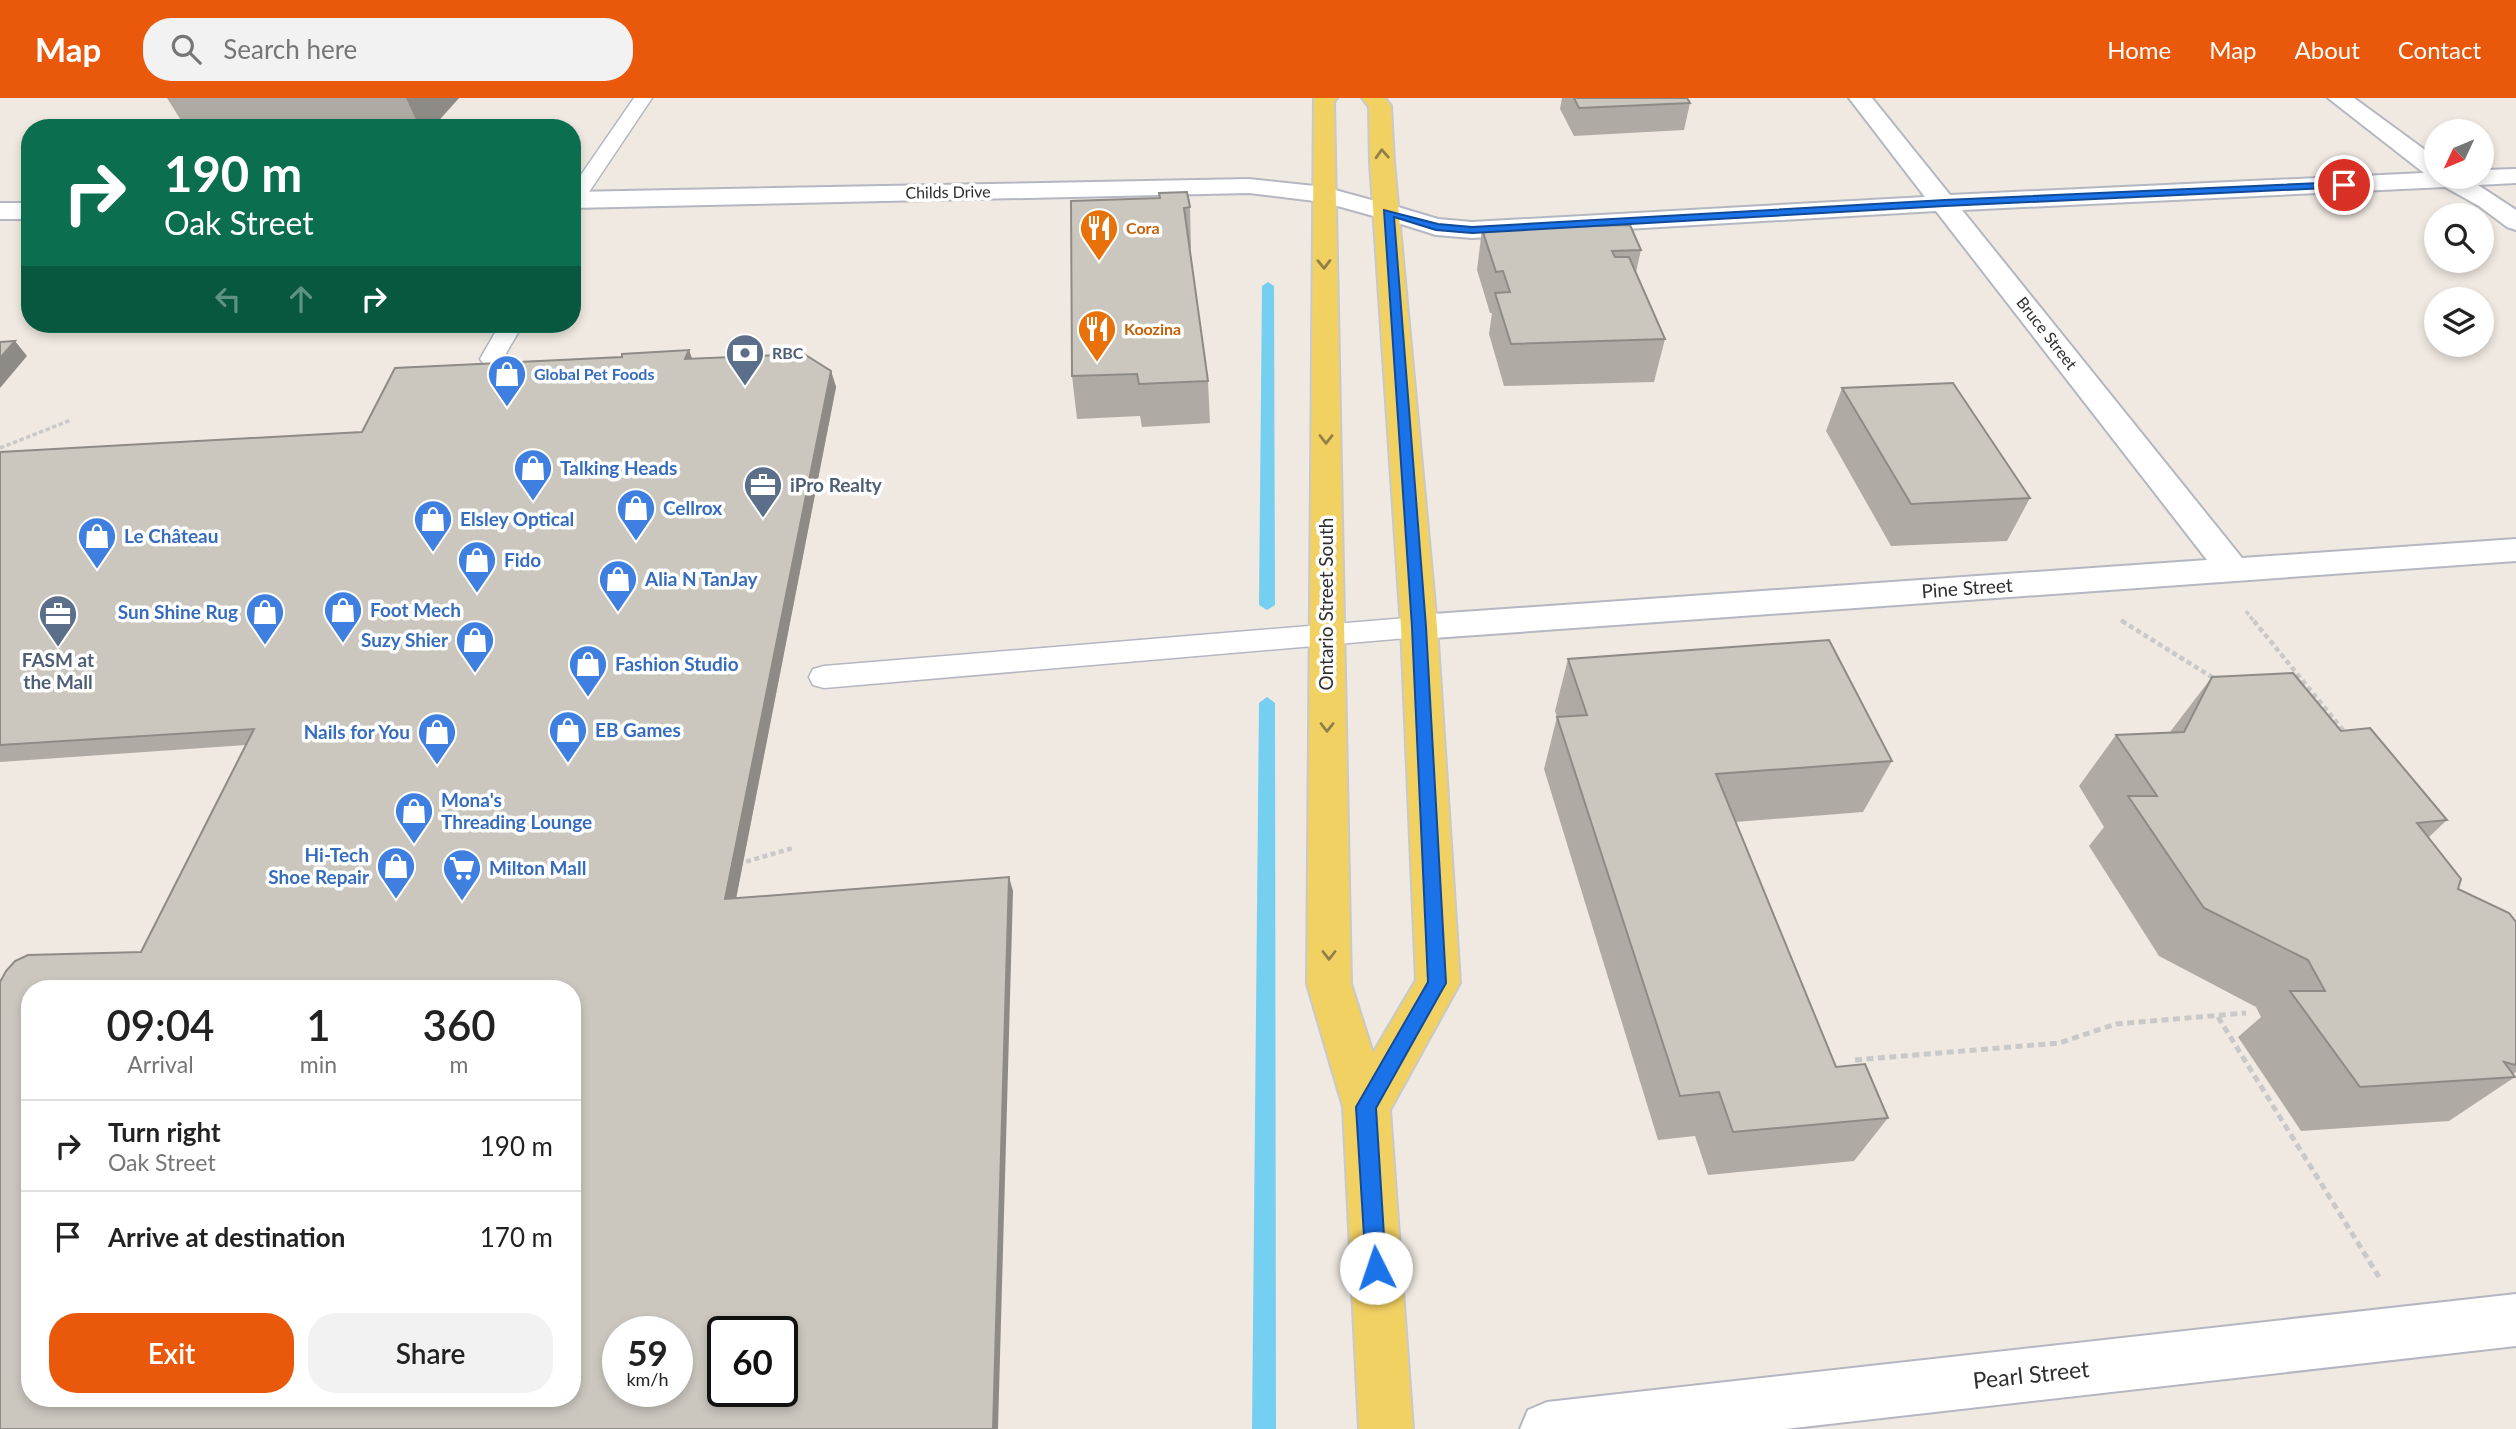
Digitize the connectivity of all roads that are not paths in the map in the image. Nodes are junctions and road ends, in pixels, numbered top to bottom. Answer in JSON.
{"nodes":[{"id":1,"x":643,"y":98,"type":"edge"},
{"id":2,"x":1326,"y":98,"type":"edge"},
{"id":3,"x":1373,"y":98,"type":"edge"},
{"id":4,"x":1860,"y":98,"type":"edge"},
{"id":5,"x":2339,"y":98,"type":"edge"},
{"id":6,"x":2424,"y":161,"type":"edge"},
{"id":7,"x":2494,"y":176,"type":"edge"},
{"id":8,"x":2516,"y":176,"type":"edge"},
{"id":9,"x":2424,"y":177,"type":"edge"},
{"id":10,"x":581,"y":189,"type":"edge"},
{"id":11,"x":2467,"y":189,"type":"edge"},
{"id":12,"x":1324,"y":195,"type":"junction"},
{"id":13,"x":581,"y":201,"type":"edge"},
{"id":14,"x":1945,"y":203,"type":"junction"},
{"id":15,"x":0,"y":211,"type":"edge"},
{"id":16,"x":21,"y":211,"type":"edge"},
{"id":17,"x":1388,"y":212,"type":"junction"},
{"id":18,"x":2516,"y":222,"type":"edge"},
{"id":19,"x":505,"y":333,"type":"edge"},
{"id":20,"x":492,"y":359,"type":"dead end"},
{"id":21,"x":2516,"y":550,"type":"edge"},
{"id":22,"x":2223,"y":570,"type":"junction"},
{"id":23,"x":1419,"y":627,"type":"junction"},
{"id":24,"x":1327,"y":635,"type":"junction"},
{"id":25,"x":824,"y":677,"type":"dead end"},
{"id":26,"x":1366,"y":1107,"type":"junction"},
{"id":27,"x":2516,"y":1320,"type":"edge"},
{"id":28,"x":1386,"y":1429,"type":"edge"},
{"id":29,"x":1547,"y":1429,"type":"edge"}],
"edges":[{"from":1,"to":10,"type":"lane"},
{"from":2,"to":12,"type":"main road","name":"Ontario Street South"},
{"from":17,"to":3,"type":"main road","one_way":true},
{"from":4,"to":14,"type":"street","name":"Bruce Street"},
{"from":5,"to":6,"type":"street"},
{"from":7,"to":8,"type":"street","name":"Childs Drive"},
{"from":9,"to":14,"type":"street","name":"Childs Drive"},
{"from":11,"to":18,"type":"street"},
{"from":12,"to":13,"type":"street","name":"Childs Drive"},
{"from":12,"to":17,"type":"street","name":"Childs Drive"},
{"from":12,"to":24,"type":"main road","name":"Ontario Street South","one_way":true},
{"from":14,"to":17,"type":"street","name":"Childs Drive"},
{"from":14,"to":22,"type":"street","name":"Bruce Street"},
{"from":15,"to":16,"type":"street"},
{"from":17,"to":23,"type":"main road"},
{"from":19,"to":20,"type":"lane"},
{"from":21,"to":22,"type":"street","name":"Pine Street"},
{"from":22,"to":23,"type":"street","name":"Pine Street"},
{"from":23,"to":24,"type":"lane"},
{"from":23,"to":26,"type":"main road"},
{"from":24,"to":25,"type":"lane"},
{"from":24,"to":26,"type":"main road","name":"Ontario Street South","one_way":true},
{"from":26,"to":28,"type":"main road","name":"Ontario Street South"},
{"from":27,"to":29,"type":"street","name":"Pearl Street"}]}
